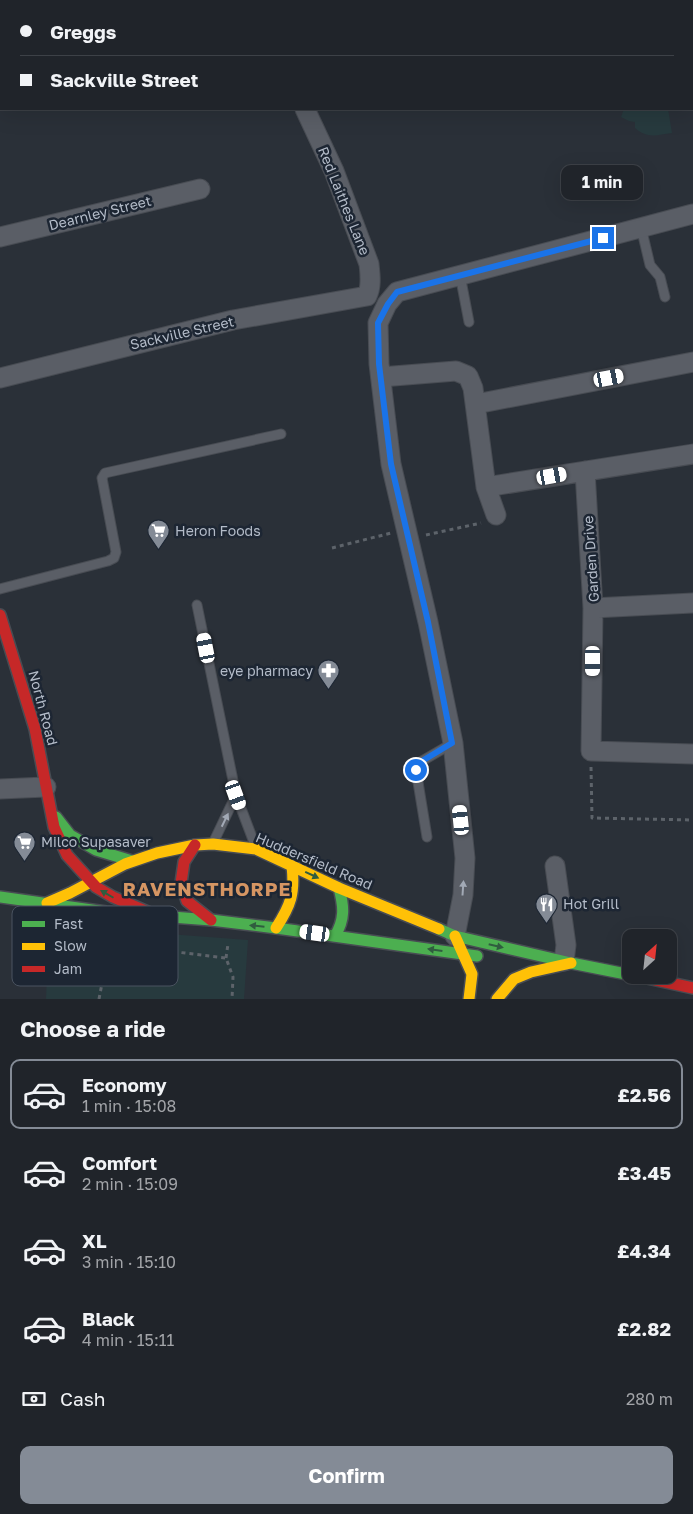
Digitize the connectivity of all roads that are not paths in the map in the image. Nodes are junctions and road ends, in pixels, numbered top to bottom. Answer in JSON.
{"nodes":[{"id":1,"x":305,"y":110,"type":"edge"},
{"id":2,"x":200,"y":189,"type":"dead end"},
{"id":3,"x":693,"y":214,"type":"edge"},
{"id":4,"x":641,"y":228,"type":"junction"},
{"id":5,"x":0,"y":237,"type":"edge"},
{"id":6,"x":460,"y":275,"type":"junction"},
{"id":7,"x":367,"y":296,"type":"joint"},
{"id":8,"x":665,"y":297,"type":"dead end"},
{"id":9,"x":469,"y":322,"type":"dead end"},
{"id":10,"x":693,"y":362,"type":"edge"},
{"id":11,"x":380,"y":377,"type":"junction"},
{"id":12,"x":0,"y":378,"type":"edge"},
{"id":13,"x":476,"y":404,"type":"junction"},
{"id":14,"x":281,"y":434,"type":"dead end"},
{"id":15,"x":693,"y":454,"type":"edge"},
{"id":16,"x":585,"y":471,"type":"junction"},
{"id":17,"x":486,"y":487,"type":"junction"},
{"id":18,"x":496,"y":514,"type":"road end"},
{"id":19,"x":0,"y":589,"type":"edge"},
{"id":20,"x":693,"y":603,"type":"edge"},
{"id":21,"x":197,"y":605,"type":"dead end"},
{"id":22,"x":593,"y":608,"type":"junction"},
{"id":23,"x":0,"y":616,"type":"edge"},
{"id":24,"x":452,"y":743,"type":"junction"},
{"id":25,"x":693,"y":754,"type":"edge"},
{"id":26,"x":46,"y":787,"type":"junction"},
{"id":27,"x":0,"y":788,"type":"edge"},
{"id":28,"x":236,"y":795,"type":"junction"},
{"id":29,"x":51,"y":811,"type":"junction"},
{"id":30,"x":427,"y":837,"type":"dead end"},
{"id":31,"x":213,"y":844,"type":"junction"},
{"id":32,"x":195,"y":845,"type":"junction"},
{"id":33,"x":256,"y":850,"type":"junction"},
{"id":34,"x":132,"y":862,"type":"junction"},
{"id":35,"x":292,"y":866,"type":"junction"},
{"id":36,"x":555,"y":866,"type":"dead end"},
{"id":37,"x":91,"y":882,"type":"junction"},
{"id":38,"x":339,"y":888,"type":"junction"},
{"id":39,"x":0,"y":897,"type":"edge"},
{"id":40,"x":48,"y":903,"type":"junction"},
{"id":41,"x":64,"y":906,"type":"edge"},
{"id":42,"x":133,"y":906,"type":"edge"},
{"id":43,"x":178,"y":918,"type":"edge"},
{"id":44,"x":211,"y":920,"type":"junction"},
{"id":45,"x":276,"y":928,"type":"junction"},
{"id":46,"x":335,"y":936,"type":"junction"},
{"id":47,"x":454,"y":936,"type":"junction"},
{"id":48,"x":462,"y":954,"type":"junction"},
{"id":49,"x":487,"y":957,"type":"dead end"},
{"id":50,"x":503,"y":959,"type":"dead end"},
{"id":51,"x":567,"y":962,"type":"junction"},
{"id":52,"x":622,"y":973,"type":"edge"},
{"id":53,"x":674,"y":984,"type":"edge"},
{"id":54,"x":693,"y":988,"type":"edge"},
{"id":55,"x":469,"y":999,"type":"edge"},
{"id":56,"x":497,"y":999,"type":"edge"}],
"edges":[{"from":1,"to":7,"type":"street","name":"Red Laithes Lane"},
{"from":2,"to":5,"type":"street","name":"Dearnley Street"},
{"from":3,"to":4,"type":"street"},
{"from":4,"to":6,"type":"street"},
{"from":4,"to":8,"type":"lane"},
{"from":6,"to":9,"type":"lane"},
{"from":6,"to":11,"type":"street"},
{"from":7,"to":12,"type":"street","name":"Sackville Street"},
{"from":10,"to":13,"type":"street"},
{"from":11,"to":13,"type":"street"},
{"from":11,"to":24,"type":"street"},
{"from":13,"to":17,"type":"street"},
{"from":14,"to":19,"type":"lane"},
{"from":15,"to":16,"type":"street"},
{"from":16,"to":17,"type":"street"},
{"from":16,"to":22,"type":"street","name":"Garden Drive"},
{"from":17,"to":18,"type":"street"},
{"from":20,"to":22,"type":"street","name":"Garden Drive"},
{"from":21,"to":28,"type":"lane"},
{"from":22,"to":25,"type":"street"},
{"from":23,"to":26,"type":"main road","name":"North Road"},
{"from":24,"to":30,"type":"lane"},
{"from":47,"to":24,"type":"street","one_way":true},
{"from":26,"to":27,"type":"street"},
{"from":26,"to":29,"type":"main road","name":"North Road"},
{"from":31,"to":28,"type":"lane","one_way":true},
{"from":28,"to":33,"type":"lane"},
{"from":29,"to":34,"type":"main road","name":"North Road"},
{"from":29,"to":37,"type":"main road","name":"North Road"},
{"from":31,"to":32,"type":"main road","name":"Huddersfield Road"},
{"from":31,"to":33,"type":"main road","name":"Huddersfield Road"},
{"from":32,"to":34,"type":"main road","name":"Huddersfield Road"},
{"from":32,"to":44,"type":"main road"},
{"from":33,"to":35,"type":"main road","name":"Huddersfield Road"},
{"from":34,"to":37,"type":"main road","name":"Huddersfield Road"},
{"from":35,"to":38,"type":"main road","name":"Huddersfield Road","one_way":true},
{"from":35,"to":45,"type":"main road"},
{"from":36,"to":51,"type":"street"},
{"from":37,"to":40,"type":"main road","name":"Huddersfield Road"},
{"from":42,"to":37,"type":"main road","name":"North Road","one_way":true},
{"from":38,"to":46,"type":"main road"},
{"from":38,"to":47,"type":"main road","name":"Huddersfield Road"},
{"from":39,"to":40,"type":"main road"},
{"from":40,"to":41,"type":"main road"},
{"from":43,"to":44,"type":"main road"},
{"from":45,"to":44,"type":"main road","one_way":true},
{"from":45,"to":46,"type":"main road"},
{"from":48,"to":46,"type":"main road","one_way":true},
{"from":47,"to":48,"type":"main road"},
{"from":47,"to":51,"type":"main road","name":"Huddersfield Road","one_way":true},
{"from":48,"to":49,"type":"main road"},
{"from":48,"to":55,"type":"main road"},
{"from":50,"to":51,"type":"main road","name":"Huddersfield Road"},
{"from":51,"to":52,"type":"main road","name":"Huddersfield Road"},
{"from":51,"to":56,"type":"main road"},
{"from":53,"to":54,"type":"main road","name":"Huddersfield Road"}]}
